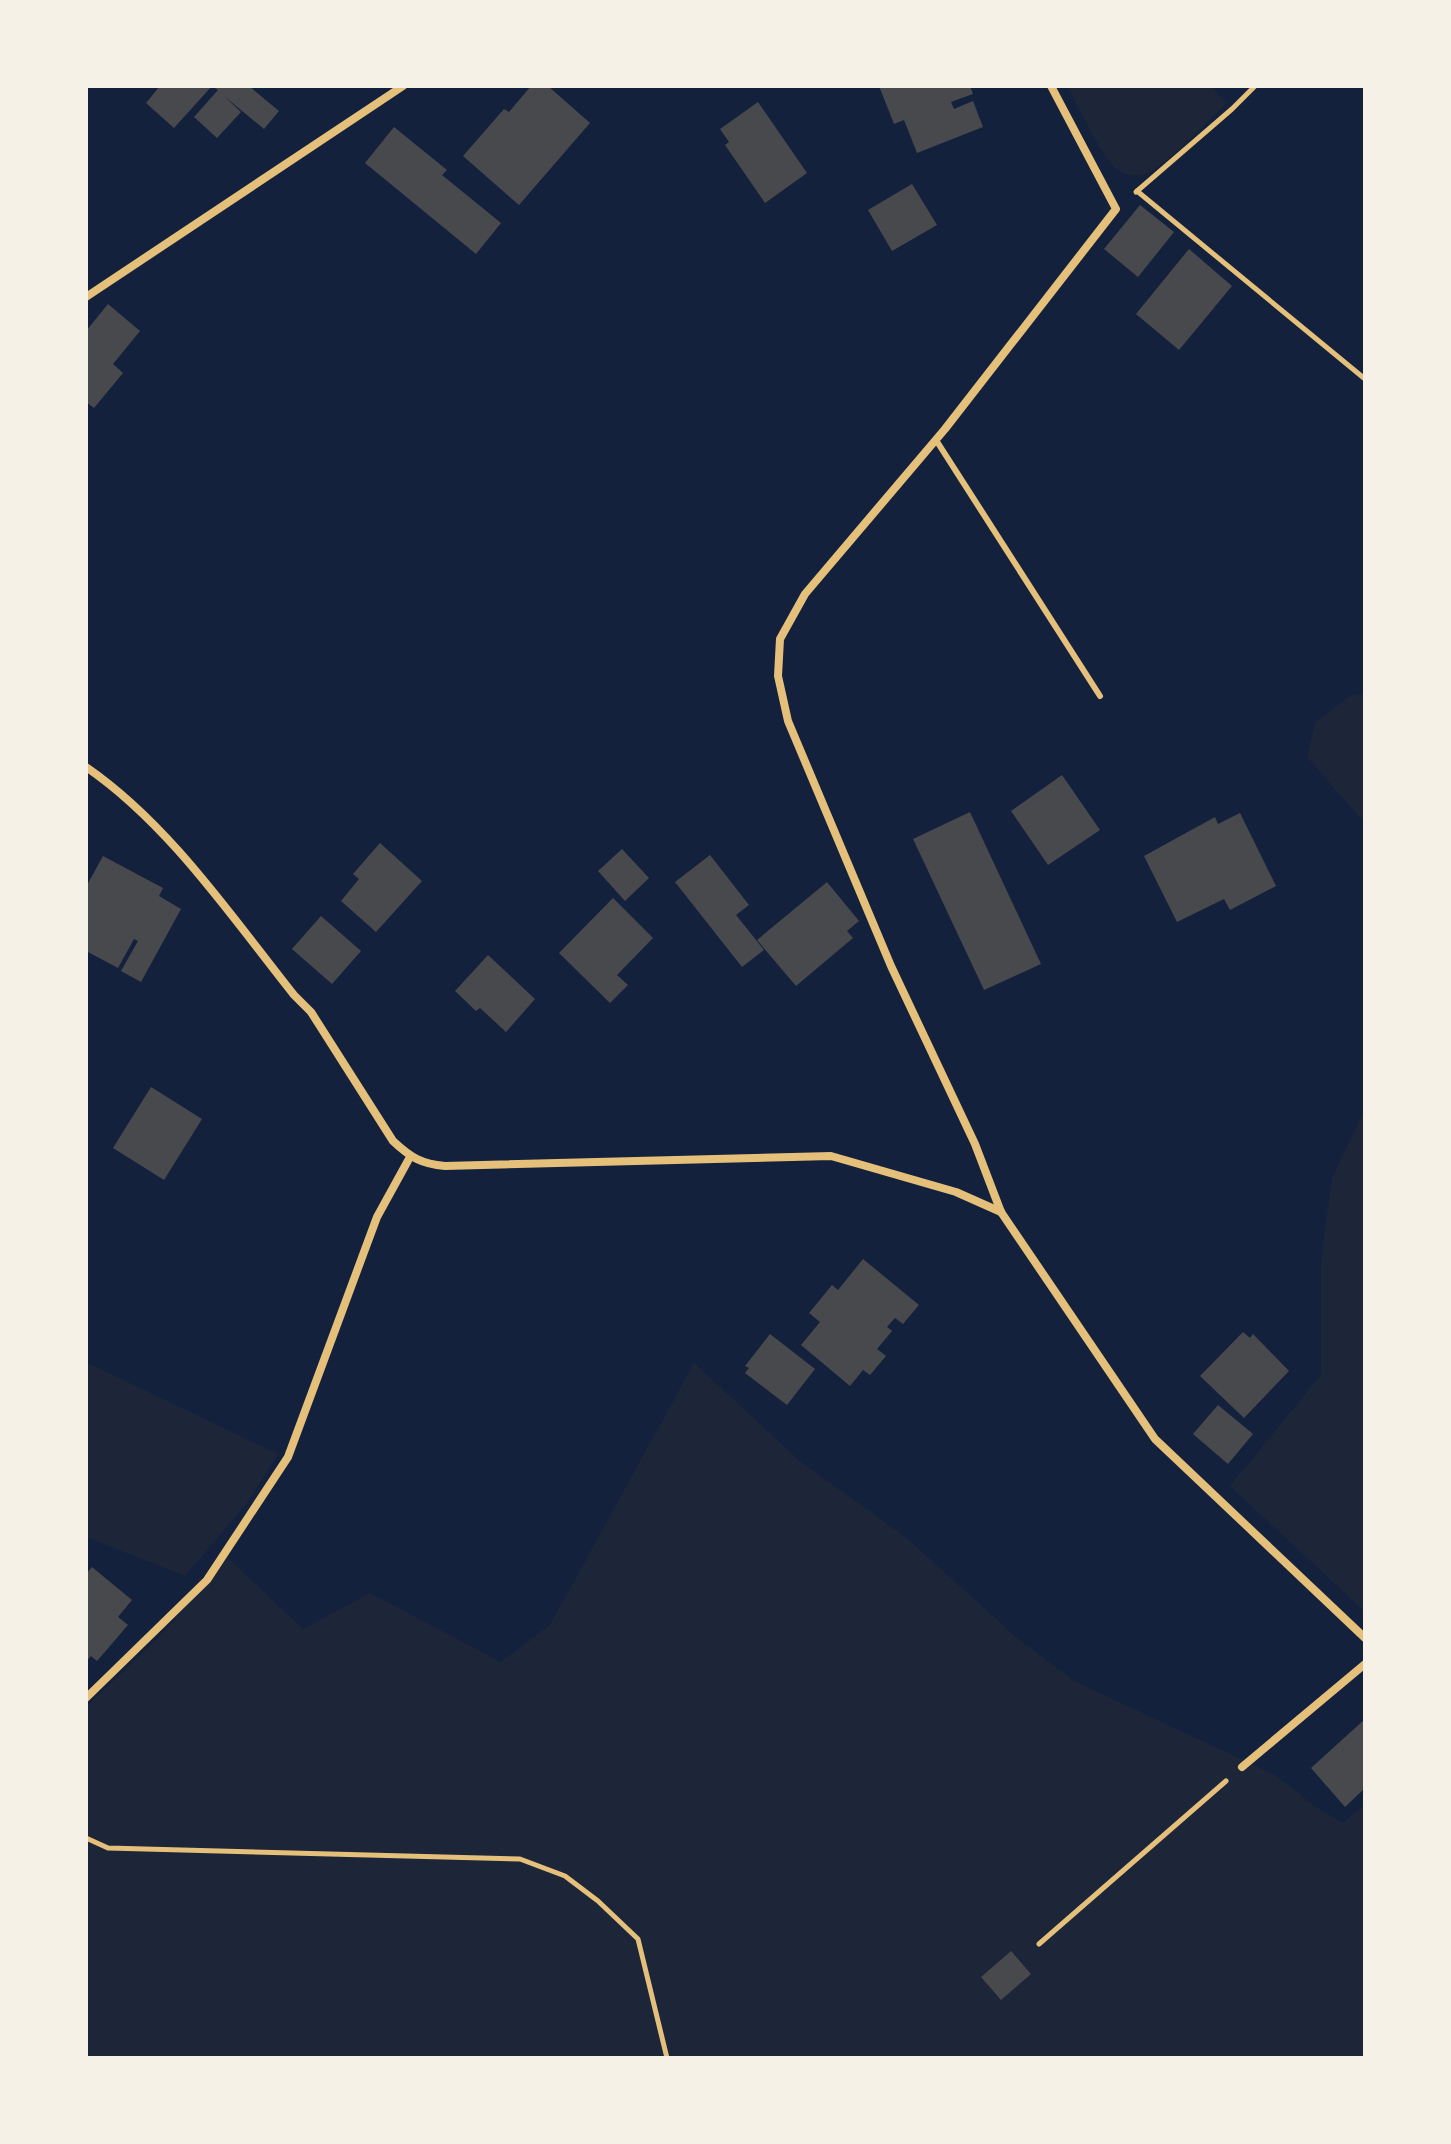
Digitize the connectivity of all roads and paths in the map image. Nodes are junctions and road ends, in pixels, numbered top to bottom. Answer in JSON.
{"nodes":[{"id":1,"x":403,"y":86,"type":"edge"},
{"id":2,"x":1051,"y":86,"type":"edge"},
{"id":3,"x":1255,"y":86,"type":"edge"},
{"id":4,"x":1137,"y":191,"type":"junction"},
{"id":5,"x":1116,"y":209,"type":"junction"},
{"id":6,"x":86,"y":297,"type":"edge"},
{"id":7,"x":1365,"y":379,"type":"edge"},
{"id":8,"x":936,"y":440,"type":"junction"},
{"id":9,"x":1100,"y":696,"type":"dead end"},
{"id":10,"x":86,"y":767,"type":"edge"},
{"id":11,"x":410,"y":1157,"type":"junction"},
{"id":12,"x":1001,"y":1212,"type":"junction"},
{"id":13,"x":1365,"y":1638,"type":"edge"},
{"id":14,"x":1365,"y":1664,"type":"edge"},
{"id":15,"x":86,"y":1698,"type":"edge"},
{"id":16,"x":1242,"y":1767,"type":"joint"},
{"id":17,"x":86,"y":1838,"type":"edge"},
{"id":18,"x":1039,"y":1944,"type":"dead end"},
{"id":19,"x":667,"y":2058,"type":"edge"}],
"edges":[{"from":1,"to":6,"type":"street"},
{"from":2,"to":5,"type":"street"},
{"from":3,"to":4,"type":"path"},
{"from":4,"to":5,"type":"path"},
{"from":4,"to":7,"type":"path"},
{"from":5,"to":8,"type":"street"},
{"from":8,"to":9,"type":"lane"},
{"from":8,"to":12,"type":"street"},
{"from":10,"to":11,"type":"street"},
{"from":11,"to":12,"type":"street"},
{"from":11,"to":15,"type":"street"},
{"from":12,"to":13,"type":"street"},
{"from":14,"to":16,"type":"street"},
{"from":16,"to":18,"type":"path"},
{"from":17,"to":19,"type":"path"}]}
